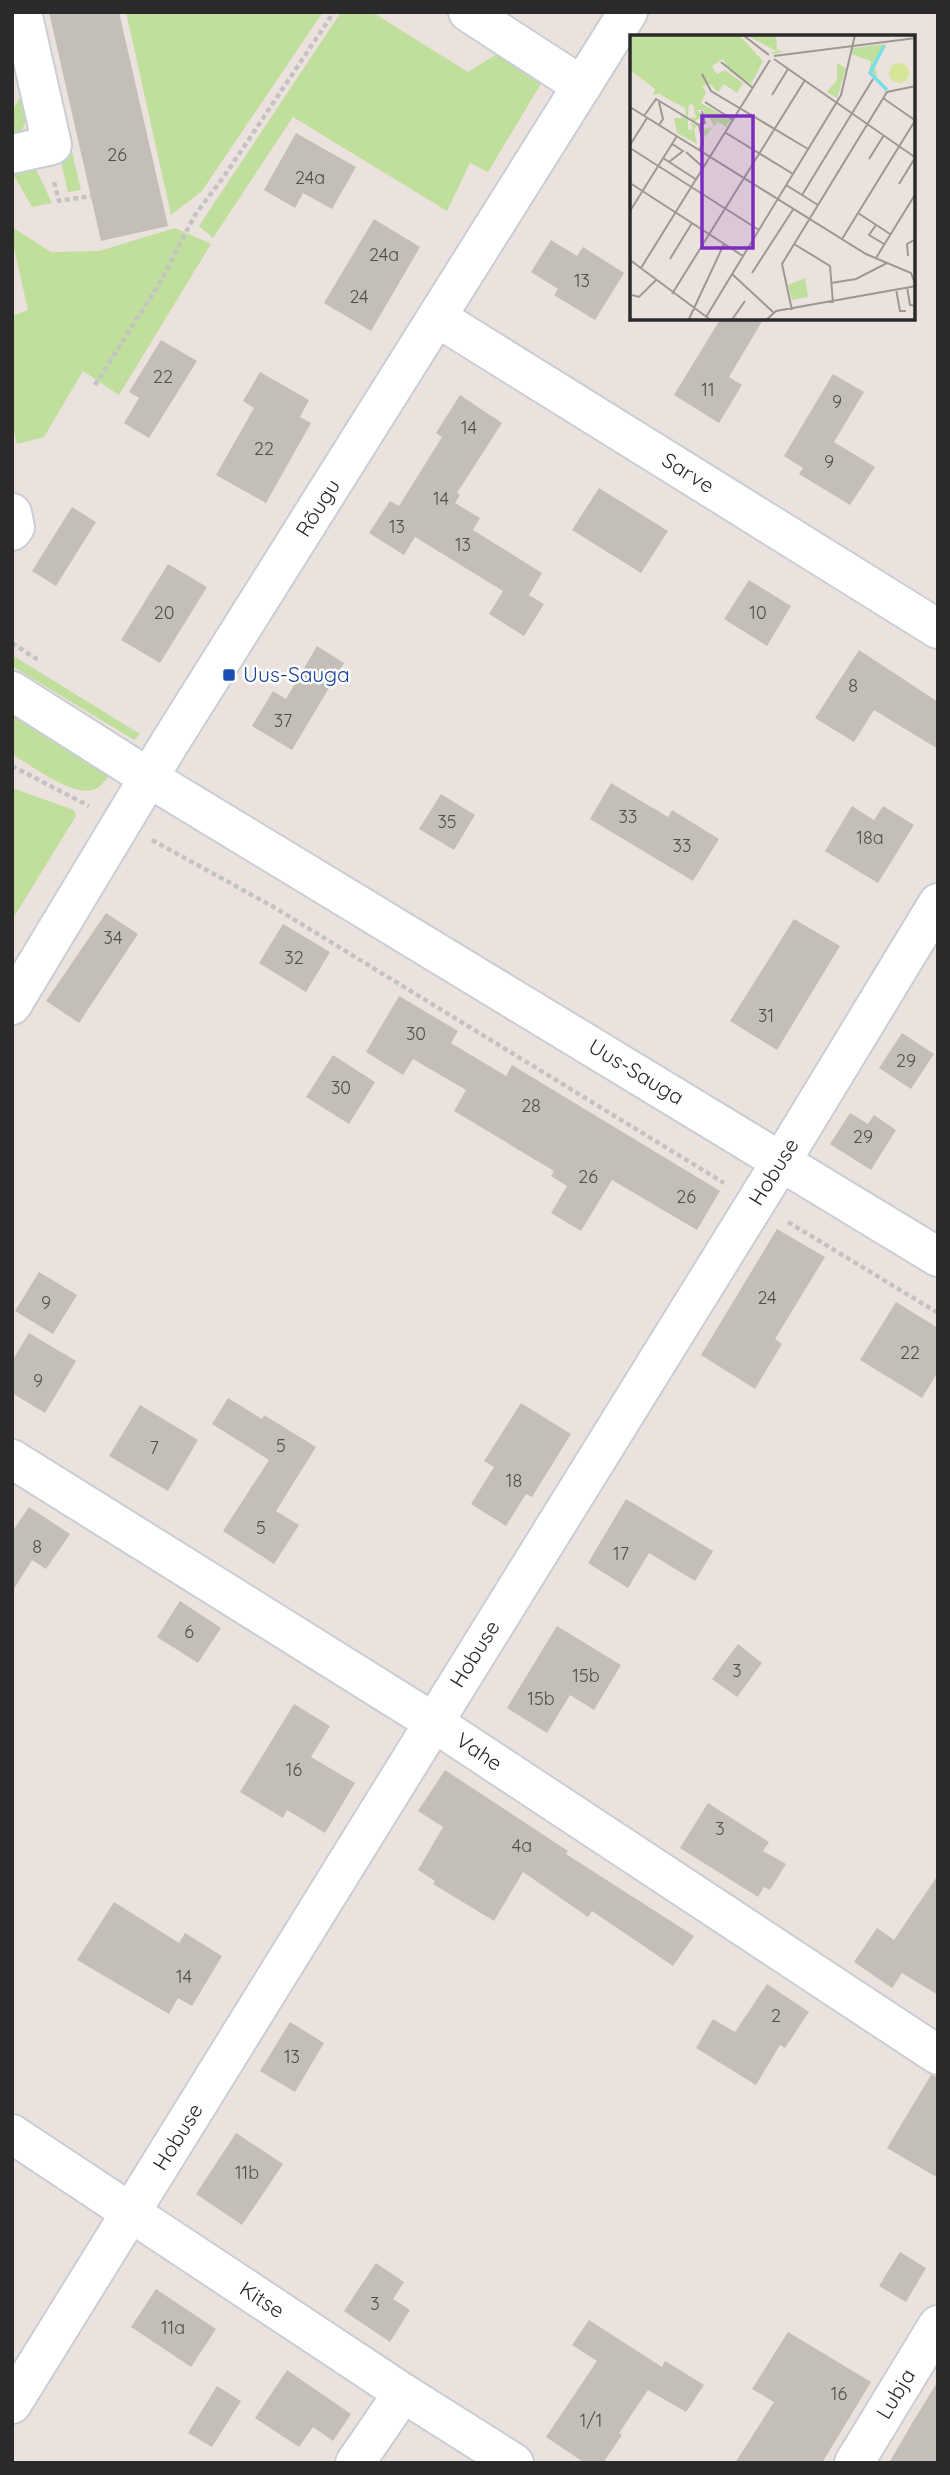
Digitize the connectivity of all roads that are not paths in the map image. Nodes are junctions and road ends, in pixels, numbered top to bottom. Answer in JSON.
{"nodes":[{"id":1,"x":22,"y":12,"type":"edge"},
{"id":2,"x":468,"y":12,"type":"edge"},
{"id":3,"x":628,"y":12,"type":"edge"},
{"id":4,"x":582,"y":86,"type":"junction"},
{"id":5,"x":12,"y":154,"type":"edge"},
{"id":6,"x":438,"y":318,"type":"junction"},
{"id":7,"x":12,"y":513,"type":"edge"},
{"id":8,"x":12,"y":531,"type":"edge"},
{"id":9,"x":938,"y":629,"type":"edge"},
{"id":10,"x":12,"y":691,"type":"edge"},
{"id":11,"x":149,"y":778,"type":"junction"},
{"id":12,"x":938,"y":903,"type":"edge"},
{"id":13,"x":17,"y":986,"type":"edge"},
{"id":14,"x":782,"y":1160,"type":"junction"},
{"id":15,"x":938,"y":1256,"type":"edge"},
{"id":16,"x":12,"y":1459,"type":"edge"},
{"id":17,"x":433,"y":1722,"type":"junction"},
{"id":18,"x":938,"y":2055,"type":"edge"},
{"id":19,"x":12,"y":2134,"type":"edge"},
{"id":20,"x":131,"y":2213,"type":"junction"},
{"id":21,"x":938,"y":2325,"type":"edge"},
{"id":22,"x":403,"y":2393,"type":"junction"},
{"id":23,"x":12,"y":2404,"type":"edge"},
{"id":24,"x":355,"y":2463,"type":"edge"},
{"id":25,"x":514,"y":2463,"type":"edge"},
{"id":26,"x":854,"y":2463,"type":"edge"}],
"edges":[{"from":1,"to":5,"type":"street"},
{"from":2,"to":4,"type":"street"},
{"from":3,"to":4,"type":"street","name":"Rõugu"},
{"from":4,"to":6,"type":"street","name":"Rõugu"},
{"from":6,"to":9,"type":"street","name":"Sarve"},
{"from":6,"to":11,"type":"street","name":"Rõugu"},
{"from":7,"to":8,"type":"street"},
{"from":10,"to":11,"type":"street","name":"Uus-Sauga"},
{"from":11,"to":13,"type":"street","name":"Rõugu"},
{"from":11,"to":14,"type":"street","name":"Uus-Sauga"},
{"from":12,"to":14,"type":"street","name":"Hobuse"},
{"from":14,"to":15,"type":"street","name":"Uus-Sauga"},
{"from":14,"to":17,"type":"street","name":"Hobuse"},
{"from":16,"to":17,"type":"street","name":"Vahe"},
{"from":17,"to":18,"type":"street","name":"Vahe"},
{"from":17,"to":20,"type":"street","name":"Hobuse"},
{"from":19,"to":20,"type":"street","name":"Kitse"},
{"from":20,"to":22,"type":"street","name":"Kitse"},
{"from":20,"to":23,"type":"street","name":"Hobuse"},
{"from":21,"to":26,"type":"street","name":"Lubja"},
{"from":22,"to":24,"type":"street"},
{"from":22,"to":25,"type":"street","name":"Kitse"}]}
